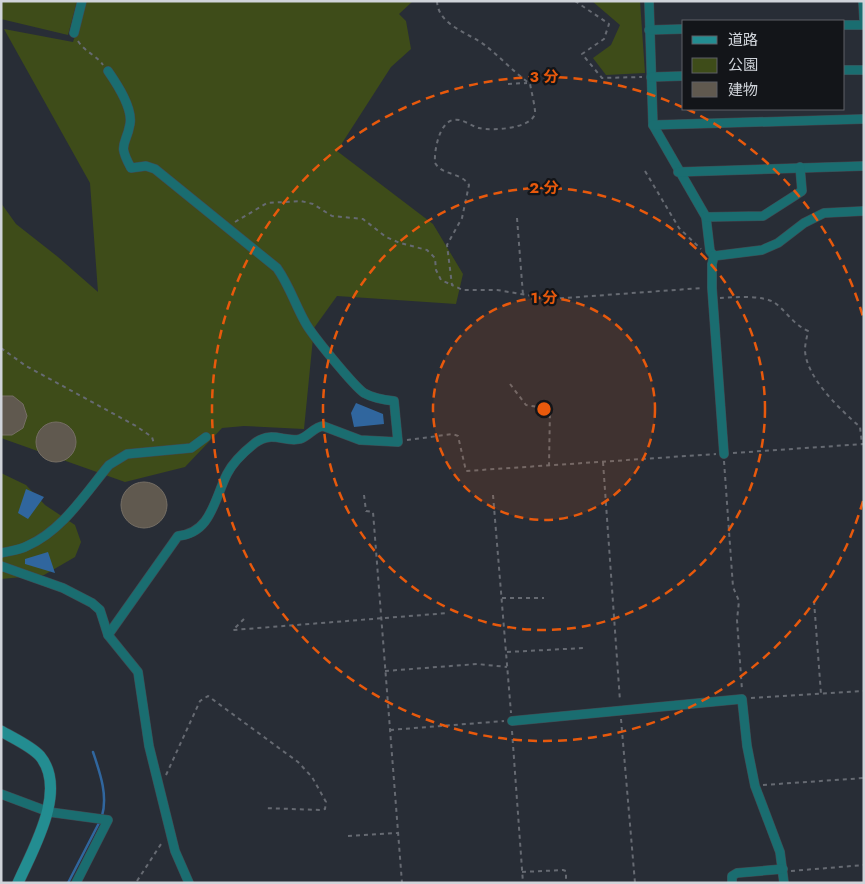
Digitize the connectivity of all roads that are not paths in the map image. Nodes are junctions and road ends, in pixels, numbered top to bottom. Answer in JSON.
{"nodes":[{"id":1,"x":82,"y":1,"type":"edge"},
{"id":2,"x":649,"y":1,"type":"edge"},
{"id":3,"x":863,"y":1,"type":"edge"},
{"id":4,"x":864,"y":19,"type":"edge"},
{"id":5,"x":845,"y":25,"type":"edge"},
{"id":6,"x":864,"y":25,"type":"edge"},
{"id":7,"x":682,"y":29,"type":"edge"},
{"id":8,"x":649,"y":30,"type":"junction"},
{"id":9,"x":74,"y":33,"type":"road end"},
{"id":10,"x":845,"y":70,"type":"edge"},
{"id":11,"x":864,"y":70,"type":"edge"},
{"id":12,"x":108,"y":71,"type":"road end"},
{"id":13,"x":682,"y":76,"type":"edge"},
{"id":14,"x":647,"y":77,"type":"junction"},
{"id":15,"x":864,"y":119,"type":"edge"},
{"id":16,"x":653,"y":125,"type":"junction"},
{"id":17,"x":864,"y":166,"type":"edge"},
{"id":18,"x":800,"y":167,"type":"junction"},
{"id":19,"x":678,"y":172,"type":"junction"},
{"id":20,"x":864,"y":211,"type":"edge"},
{"id":21,"x":706,"y":217,"type":"junction"},
{"id":22,"x":712,"y":254,"type":"junction"},
{"id":23,"x":206,"y":437,"type":"dead end"},
{"id":24,"x":724,"y":454,"type":"road end"},
{"id":25,"x":1,"y":553,"type":"edge"},
{"id":26,"x":1,"y":566,"type":"edge"},
{"id":27,"x":108,"y":635,"type":"junction"},
{"id":28,"x":512,"y":721,"type":"road end"},
{"id":29,"x":1,"y":731,"type":"edge"},
{"id":30,"x":1,"y":794,"type":"edge"},
{"id":31,"x":49,"y":812,"type":"junction"},
{"id":32,"x":783,"y":870,"type":"junction"},
{"id":33,"x":18,"y":883,"type":"edge"},
{"id":34,"x":76,"y":883,"type":"edge"},
{"id":35,"x":188,"y":883,"type":"edge"},
{"id":36,"x":732,"y":883,"type":"edge"},
{"id":37,"x":784,"y":883,"type":"edge"}],
"edges":[{"from":1,"to":9,"type":"street"},
{"from":2,"to":8,"type":"street"},
{"from":3,"to":4,"type":"street"},
{"from":5,"to":6,"type":"street"},
{"from":7,"to":8,"type":"street"},
{"from":8,"to":14,"type":"street"},
{"from":10,"to":11,"type":"street"},
{"from":12,"to":27,"type":"street"},
{"from":13,"to":14,"type":"street"},
{"from":14,"to":16,"type":"street"},
{"from":15,"to":16,"type":"street"},
{"from":16,"to":19,"type":"street"},
{"from":17,"to":18,"type":"street"},
{"from":18,"to":19,"type":"street"},
{"from":18,"to":21,"type":"street"},
{"from":19,"to":21,"type":"street"},
{"from":20,"to":22,"type":"street"},
{"from":21,"to":22,"type":"street"},
{"from":22,"to":24,"type":"street"},
{"from":23,"to":25,"type":"street"},
{"from":26,"to":27,"type":"street"},
{"from":27,"to":35,"type":"street"},
{"from":28,"to":32,"type":"street"},
{"from":29,"to":31,"type":"street"},
{"from":30,"to":31,"type":"street"},
{"from":31,"to":33,"type":"street"},
{"from":31,"to":34,"type":"street"},
{"from":32,"to":36,"type":"street"},
{"from":32,"to":37,"type":"street"}]}
